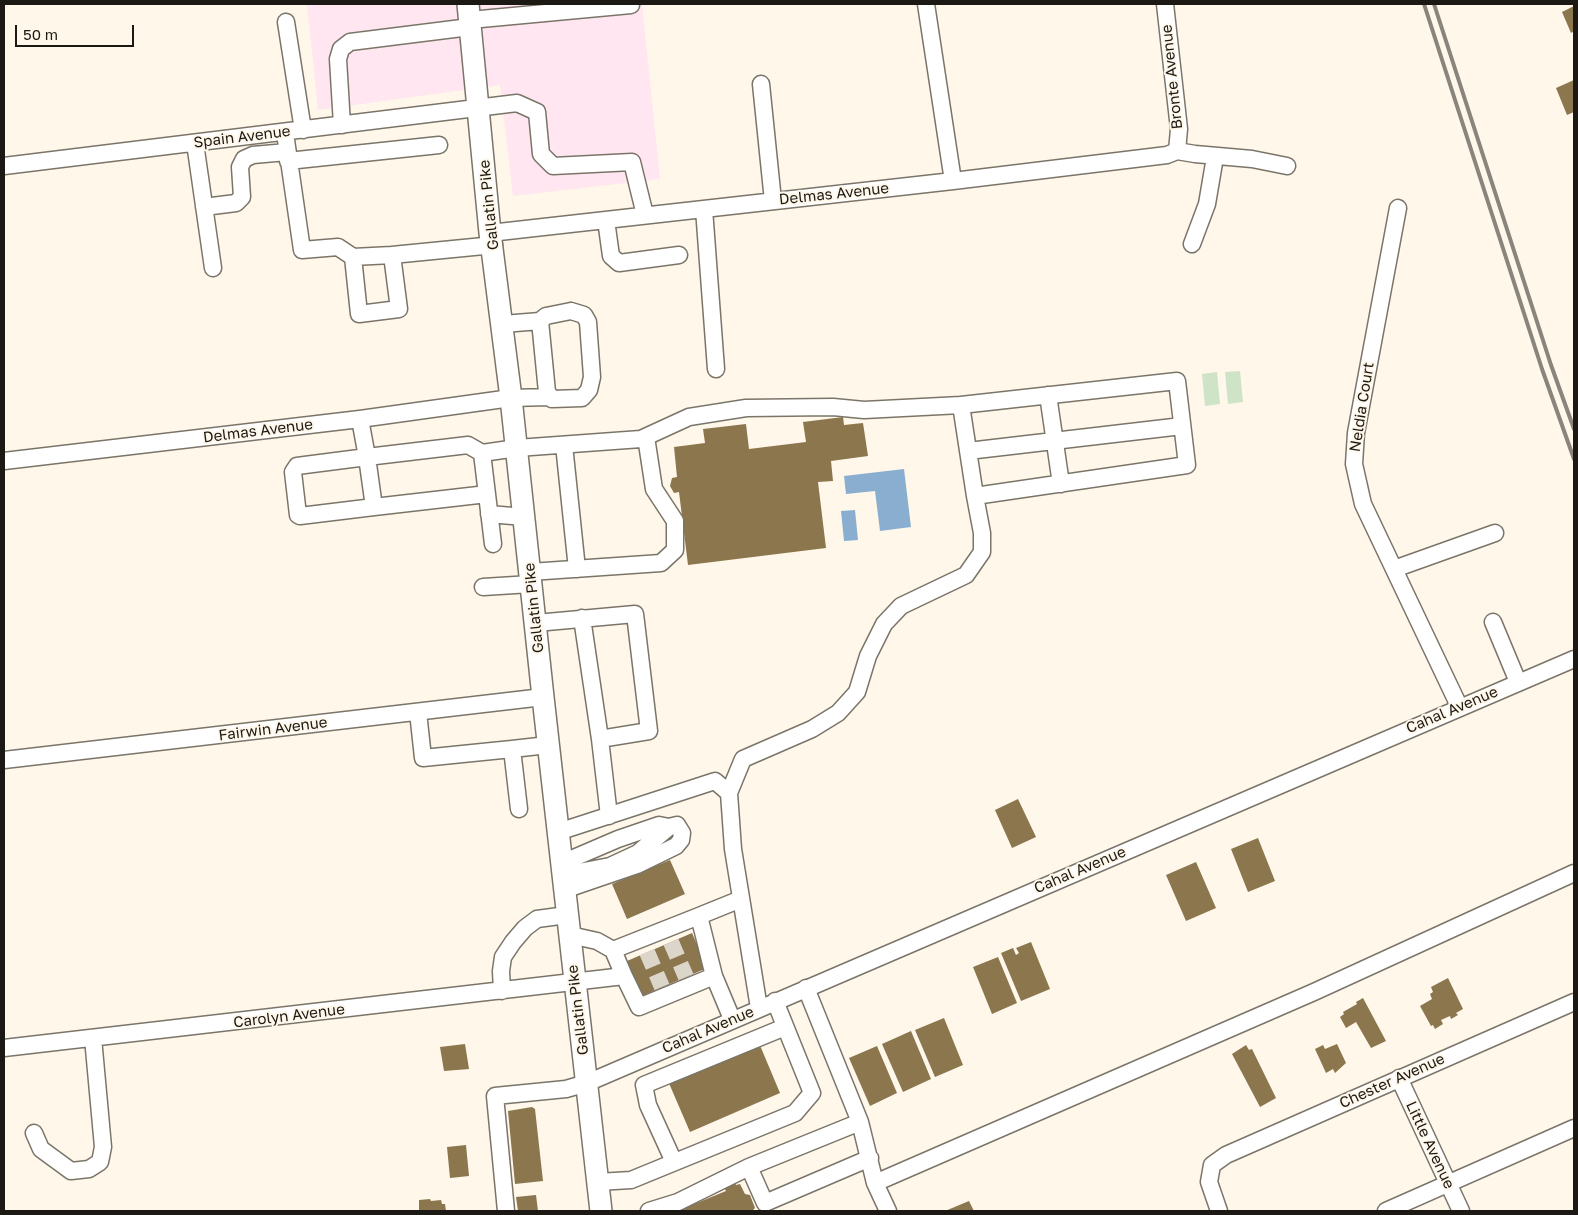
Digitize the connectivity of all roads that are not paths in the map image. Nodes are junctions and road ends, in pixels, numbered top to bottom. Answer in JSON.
{"nodes":[{"id":1,"x":926,"y":4,"type":"edge"},
{"id":2,"x":1165,"y":4,"type":"edge"},
{"id":3,"x":631,"y":5,"type":"edge"},
{"id":4,"x":469,"y":17,"type":"edge"},
{"id":5,"x":286,"y":22,"type":"dead end"},
{"id":6,"x":761,"y":84,"type":"dead end"},
{"id":7,"x":479,"y":108,"type":"junction"},
{"id":8,"x":342,"y":125,"type":"junction"},
{"id":9,"x":304,"y":130,"type":"junction"},
{"id":10,"x":284,"y":133,"type":"junction"},
{"id":11,"x":195,"y":143,"type":"junction"},
{"id":12,"x":438,"y":145,"type":"dead end"},
{"id":13,"x":1177,"y":151,"type":"junction"},
{"id":14,"x":288,"y":156,"type":"junction"},
{"id":15,"x":1215,"y":156,"type":"junction"},
{"id":16,"x":4,"y":166,"type":"edge"},
{"id":17,"x":1287,"y":166,"type":"dead end"},
{"id":18,"x":953,"y":181,"type":"junction"},
{"id":19,"x":773,"y":201,"type":"junction"},
{"id":20,"x":204,"y":207,"type":"junction"},
{"id":21,"x":1398,"y":208,"type":"dead end"},
{"id":22,"x":704,"y":209,"type":"junction"},
{"id":23,"x":645,"y":215,"type":"junction"},
{"id":24,"x":606,"y":220,"type":"junction"},
{"id":25,"x":492,"y":239,"type":"junction"},
{"id":26,"x":1192,"y":244,"type":"dead end"},
{"id":27,"x":392,"y":256,"type":"junction"},
{"id":28,"x":679,"y":256,"type":"dead end"},
{"id":29,"x":353,"y":257,"type":"junction"},
{"id":30,"x":213,"y":268,"type":"dead end"},
{"id":31,"x":540,"y":321,"type":"junction"},
{"id":32,"x":503,"y":324,"type":"junction"},
{"id":33,"x":716,"y":369,"type":"dead end"},
{"id":34,"x":549,"y":396,"type":"junction"},
{"id":35,"x":1048,"y":396,"type":"junction"},
{"id":36,"x":512,"y":398,"type":"junction"},
{"id":37,"x":961,"y":405,"type":"junction"},
{"id":38,"x":360,"y":418,"type":"junction"},
{"id":39,"x":1182,"y":426,"type":"junction"},
{"id":40,"x":646,"y":437,"type":"junction"},
{"id":41,"x":1055,"y":441,"type":"junction"},
{"id":42,"x":564,"y":445,"type":"junction"},
{"id":43,"x":517,"y":448,"type":"junction"},
{"id":44,"x":968,"y":451,"type":"junction"},
{"id":45,"x":482,"y":453,"type":"junction"},
{"id":46,"x":367,"y":457,"type":"junction"},
{"id":47,"x":4,"y":461,"type":"edge"},
{"id":48,"x":1061,"y":484,"type":"junction"},
{"id":49,"x":487,"y":494,"type":"junction"},
{"id":50,"x":975,"y":496,"type":"junction"},
{"id":51,"x":374,"y":507,"type":"junction"},
{"id":52,"x":490,"y":514,"type":"junction"},
{"id":53,"x":524,"y":517,"type":"junction"},
{"id":54,"x":1495,"y":533,"type":"dead end"},
{"id":55,"x":493,"y":544,"type":"dead end"},
{"id":56,"x":577,"y":569,"type":"junction"},
{"id":57,"x":1394,"y":569,"type":"junction"},
{"id":58,"x":530,"y":578,"type":"junction"},
{"id":59,"x":483,"y":587,"type":"dead end"},
{"id":60,"x":582,"y":618,"type":"junction"},
{"id":61,"x":1493,"y":622,"type":"dead end"},
{"id":62,"x":536,"y":623,"type":"junction"},
{"id":63,"x":1574,"y":658,"type":"edge"},
{"id":64,"x":1518,"y":682,"type":"junction"},
{"id":65,"x":543,"y":697,"type":"junction"},
{"id":66,"x":1459,"y":706,"type":"junction"},
{"id":67,"x":418,"y":712,"type":"junction"},
{"id":68,"x":600,"y":738,"type":"junction"},
{"id":69,"x":548,"y":745,"type":"junction"},
{"id":70,"x":512,"y":749,"type":"junction"},
{"id":71,"x":4,"y":760,"type":"edge"},
{"id":72,"x":730,"y":793,"type":"junction"},
{"id":73,"x":520,"y":809,"type":"dead end"},
{"id":74,"x":610,"y":816,"type":"junction"},
{"id":75,"x":558,"y":832,"type":"junction"},
{"id":76,"x":1574,"y":873,"type":"edge"},
{"id":77,"x":563,"y":876,"type":"junction"},
{"id":78,"x":742,"y":900,"type":"junction"},
{"id":79,"x":699,"y":916,"type":"junction"},
{"id":80,"x":568,"y":925,"type":"junction"},
{"id":81,"x":613,"y":950,"type":"junction"},
{"id":82,"x":624,"y":976,"type":"junction"},
{"id":83,"x":714,"y":976,"type":"junction"},
{"id":84,"x":575,"y":983,"type":"junction"},
{"id":85,"x":806,"y":988,"type":"junction"},
{"id":86,"x":502,"y":991,"type":"junction"},
{"id":87,"x":775,"y":1001,"type":"junction"},
{"id":88,"x":1574,"y":1002,"type":"edge"},
{"id":89,"x":759,"y":1008,"type":"junction"},
{"id":90,"x":732,"y":1020,"type":"junction"},
{"id":91,"x":785,"y":1027,"type":"junction"},
{"id":92,"x":93,"y":1038,"type":"junction"},
{"id":93,"x":4,"y":1048,"type":"edge"},
{"id":94,"x":1399,"y":1078,"type":"junction"},
{"id":95,"x":587,"y":1083,"type":"junction"},
{"id":96,"x":860,"y":1122,"type":"junction"},
{"id":97,"x":1574,"y":1128,"type":"edge"},
{"id":98,"x":34,"y":1133,"type":"dead end"},
{"id":99,"x":870,"y":1158,"type":"junction"},
{"id":100,"x":674,"y":1162,"type":"junction"},
{"id":101,"x":749,"y":1167,"type":"junction"},
{"id":102,"x":598,"y":1182,"type":"junction"},
{"id":103,"x":875,"y":1183,"type":"junction"},
{"id":104,"x":1447,"y":1184,"type":"junction"},
{"id":105,"x":506,"y":1211,"type":"edge"},
{"id":106,"x":601,"y":1211,"type":"edge"},
{"id":107,"x":650,"y":1211,"type":"edge"},
{"id":108,"x":888,"y":1211,"type":"edge"},
{"id":109,"x":1219,"y":1211,"type":"edge"},
{"id":110,"x":1386,"y":1211,"type":"edge"},
{"id":111,"x":1461,"y":1211,"type":"edge"}],
"edges":[{"from":1,"to":18,"type":"street"},
{"from":2,"to":13,"type":"street","name":"Bronte Avenue"},
{"from":3,"to":4,"type":"street"},
{"from":4,"to":7,"type":"main road","name":"Gallatin Pike"},
{"from":4,"to":8,"type":"street"},
{"from":5,"to":9,"type":"street"},
{"from":6,"to":19,"type":"street"},
{"from":7,"to":8,"type":"street","name":"Spain Avenue"},
{"from":7,"to":23,"type":"street","name":"Spain Avenue"},
{"from":7,"to":25,"type":"main road","name":"Gallatin Pike"},
{"from":8,"to":9,"type":"street","name":"Spain Avenue"},
{"from":9,"to":10,"type":"street","name":"Spain Avenue"},
{"from":10,"to":11,"type":"street","name":"Spain Avenue"},
{"from":10,"to":14,"type":"street"},
{"from":11,"to":16,"type":"street","name":"Spain Avenue"},
{"from":11,"to":20,"type":"street"},
{"from":12,"to":14,"type":"street"},
{"from":13,"to":15,"type":"street"},
{"from":13,"to":18,"type":"street","name":"Delmas Avenue"},
{"from":14,"to":20,"type":"street"},
{"from":14,"to":29,"type":"street"},
{"from":15,"to":17,"type":"street"},
{"from":15,"to":26,"type":"street"},
{"from":18,"to":19,"type":"street","name":"Delmas Avenue"},
{"from":19,"to":22,"type":"street","name":"Delmas Avenue"},
{"from":20,"to":30,"type":"street"},
{"from":21,"to":57,"type":"street","name":"Neldia Court"},
{"from":22,"to":23,"type":"street","name":"Delmas Avenue"},
{"from":22,"to":33,"type":"street"},
{"from":23,"to":24,"type":"street","name":"Delmas Avenue"},
{"from":24,"to":25,"type":"street","name":"Delmas Avenue"},
{"from":24,"to":28,"type":"street"},
{"from":25,"to":27,"type":"street","name":"Delmas Avenue"},
{"from":25,"to":32,"type":"main road","name":"Gallatin Pike"},
{"from":27,"to":29,"type":"street","name":"Delmas Avenue"},
{"from":27,"to":29,"type":"street"},
{"from":31,"to":32,"type":"street"},
{"from":31,"to":34,"type":"street"},
{"from":31,"to":34,"type":"street","name":"Delmas Avenue"},
{"from":32,"to":36,"type":"main road","name":"Gallatin Pike"},
{"from":34,"to":36,"type":"street","name":"Delmas Avenue"},
{"from":35,"to":37,"type":"street"},
{"from":35,"to":39,"type":"street"},
{"from":35,"to":41,"type":"street"},
{"from":36,"to":38,"type":"street","name":"Delmas Avenue"},
{"from":36,"to":43,"type":"main road","name":"Gallatin Pike"},
{"from":37,"to":40,"type":"street"},
{"from":37,"to":44,"type":"street"},
{"from":38,"to":46,"type":"street"},
{"from":38,"to":47,"type":"street","name":"Delmas Avenue"},
{"from":39,"to":41,"type":"street"},
{"from":39,"to":48,"type":"street"},
{"from":40,"to":42,"type":"street"},
{"from":40,"to":56,"type":"street"},
{"from":41,"to":44,"type":"street"},
{"from":41,"to":48,"type":"street"},
{"from":42,"to":43,"type":"street"},
{"from":42,"to":56,"type":"street"},
{"from":43,"to":45,"type":"street"},
{"from":43,"to":53,"type":"main road","name":"Gallatin Pike"},
{"from":44,"to":50,"type":"street"},
{"from":45,"to":46,"type":"street"},
{"from":45,"to":49,"type":"street"},
{"from":46,"to":51,"type":"street"},
{"from":46,"to":51,"type":"street"},
{"from":48,"to":50,"type":"street"},
{"from":49,"to":51,"type":"street"},
{"from":49,"to":52,"type":"street"},
{"from":50,"to":72,"type":"street"},
{"from":52,"to":53,"type":"street"},
{"from":52,"to":55,"type":"street"},
{"from":53,"to":58,"type":"main road","name":"Gallatin Pike"},
{"from":54,"to":57,"type":"street"},
{"from":56,"to":58,"type":"street"},
{"from":57,"to":66,"type":"street","name":"Neldia Court"},
{"from":58,"to":59,"type":"street"},
{"from":58,"to":62,"type":"main road","name":"Gallatin Pike"},
{"from":60,"to":62,"type":"street"},
{"from":60,"to":68,"type":"street"},
{"from":60,"to":68,"type":"street"},
{"from":61,"to":64,"type":"street"},
{"from":62,"to":65,"type":"main road","name":"Gallatin Pike"},
{"from":63,"to":64,"type":"street","name":"Cahal Avenue"},
{"from":64,"to":66,"type":"street","name":"Cahal Avenue"},
{"from":65,"to":67,"type":"street","name":"Fairwin Avenue"},
{"from":65,"to":69,"type":"main road","name":"Gallatin Pike"},
{"from":66,"to":85,"type":"street","name":"Cahal Avenue"},
{"from":67,"to":70,"type":"street"},
{"from":67,"to":71,"type":"street","name":"Fairwin Avenue"},
{"from":68,"to":74,"type":"street"},
{"from":69,"to":70,"type":"street"},
{"from":69,"to":75,"type":"main road","name":"Gallatin Pike"},
{"from":70,"to":73,"type":"street"},
{"from":72,"to":74,"type":"street"},
{"from":72,"to":78,"type":"street"},
{"from":74,"to":75,"type":"street"},
{"from":75,"to":77,"type":"main road","name":"Gallatin Pike"},
{"from":76,"to":103,"type":"street"},
{"from":77,"to":77,"type":"street"},
{"from":77,"to":80,"type":"main road","name":"Gallatin Pike"},
{"from":78,"to":79,"type":"street"},
{"from":78,"to":89,"type":"street"},
{"from":79,"to":81,"type":"street"},
{"from":79,"to":83,"type":"street"},
{"from":80,"to":81,"type":"street"},
{"from":80,"to":84,"type":"main road","name":"Gallatin Pike"},
{"from":80,"to":86,"type":"street"},
{"from":81,"to":82,"type":"street"},
{"from":82,"to":83,"type":"street"},
{"from":82,"to":84,"type":"street","name":"Carolyn Avenue"},
{"from":83,"to":90,"type":"street"},
{"from":84,"to":86,"type":"street","name":"Carolyn Avenue"},
{"from":84,"to":95,"type":"main road","name":"Gallatin Pike"},
{"from":85,"to":87,"type":"street","name":"Cahal Avenue"},
{"from":85,"to":96,"type":"street"},
{"from":86,"to":92,"type":"street","name":"Carolyn Avenue"},
{"from":87,"to":89,"type":"street","name":"Cahal Avenue"},
{"from":87,"to":91,"type":"street"},
{"from":88,"to":94,"type":"street","name":"Chester Avenue"},
{"from":89,"to":90,"type":"street","name":"Cahal Avenue"},
{"from":90,"to":95,"type":"street","name":"Cahal Avenue"},
{"from":91,"to":100,"type":"street"},
{"from":91,"to":100,"type":"street"},
{"from":92,"to":93,"type":"street","name":"Carolyn Avenue"},
{"from":92,"to":98,"type":"street"},
{"from":94,"to":104,"type":"street","name":"Little Avenue"},
{"from":94,"to":109,"type":"street","name":"Chester Avenue"},
{"from":95,"to":102,"type":"main road","name":"Gallatin Pike"},
{"from":95,"to":105,"type":"street","name":"Cahal Avenue"},
{"from":96,"to":99,"type":"street"},
{"from":96,"to":101,"type":"street"},
{"from":97,"to":104,"type":"street"},
{"from":99,"to":101,"type":"street"},
{"from":99,"to":103,"type":"street"},
{"from":100,"to":102,"type":"street"},
{"from":101,"to":107,"type":"street"},
{"from":102,"to":106,"type":"main road","name":"Gallatin Pike"},
{"from":103,"to":108,"type":"street"},
{"from":104,"to":110,"type":"street"},
{"from":104,"to":111,"type":"street","name":"Little Avenue"}]}
